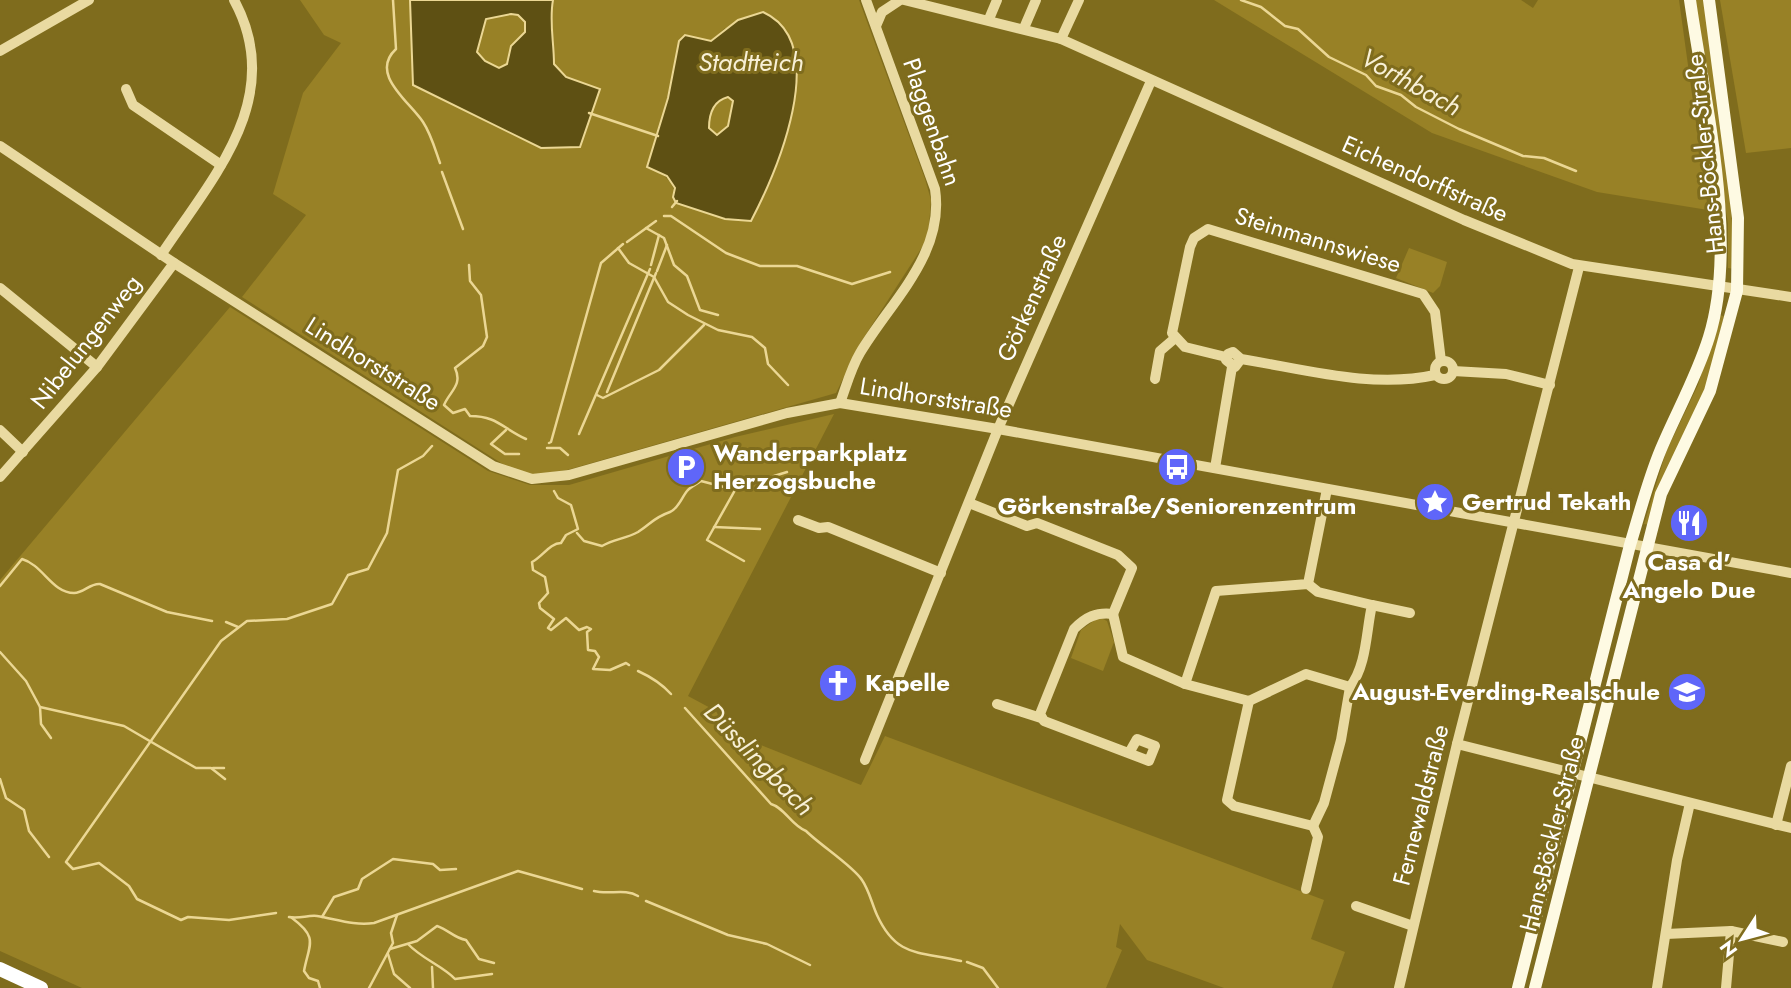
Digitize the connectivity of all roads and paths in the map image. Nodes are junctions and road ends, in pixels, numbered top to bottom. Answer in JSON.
{"nodes":[{"id":1,"x":89,"y":0,"type":"edge"},
{"id":2,"x":234,"y":0,"type":"edge"},
{"id":3,"x":866,"y":0,"type":"edge"},
{"id":4,"x":902,"y":0,"type":"edge"},
{"id":5,"x":997,"y":0,"type":"edge"},
{"id":6,"x":1036,"y":0,"type":"edge"},
{"id":7,"x":1079,"y":0,"type":"edge"},
{"id":8,"x":1690,"y":0,"type":"edge"},
{"id":9,"x":1709,"y":0,"type":"edge"},
{"id":10,"x":951,"y":5,"type":"edge"},
{"id":11,"x":989,"y":19,"type":"junction"},
{"id":12,"x":876,"y":26,"type":"junction"},
{"id":13,"x":1024,"y":28,"type":"junction"},
{"id":14,"x":1061,"y":39,"type":"junction"},
{"id":15,"x":0,"y":51,"type":"edge"},
{"id":16,"x":1151,"y":81,"type":"junction"},
{"id":17,"x":126,"y":89,"type":"dead end"},
{"id":18,"x":0,"y":146,"type":"edge"},
{"id":19,"x":221,"y":165,"type":"junction"},
{"id":20,"x":161,"y":255,"type":"junction"},
{"id":21,"x":174,"y":263,"type":"junction"},
{"id":22,"x":1579,"y":267,"type":"junction"},
{"id":23,"x":0,"y":288,"type":"edge"},
{"id":24,"x":1719,"y":288,"type":"junction"},
{"id":25,"x":1737,"y":291,"type":"junction"},
{"id":26,"x":1791,"y":298,"type":"edge"},
{"id":27,"x":1174,"y":339,"type":"junction"},
{"id":28,"x":1226,"y":357,"type":"junction"},
{"id":29,"x":1241,"y":359,"type":"junction"},
{"id":30,"x":1441,"y":361,"type":"junction"},
{"id":31,"x":1232,"y":367,"type":"junction"},
{"id":32,"x":97,"y":368,"type":"junction"},
{"id":33,"x":1453,"y":371,"type":"junction"},
{"id":34,"x":1435,"y":375,"type":"junction"},
{"id":35,"x":1154,"y":379,"type":"dead end"},
{"id":36,"x":1549,"y":384,"type":"junction"},
{"id":37,"x":840,"y":403,"type":"junction"},
{"id":38,"x":998,"y":429,"type":"junction"},
{"id":39,"x":0,"y":430,"type":"edge"},
{"id":40,"x":23,"y":452,"type":"junction"},
{"id":41,"x":1215,"y":468,"type":"junction"},
{"id":42,"x":0,"y":477,"type":"edge"},
{"id":43,"x":1327,"y":489,"type":"junction"},
{"id":44,"x":969,"y":503,"type":"junction"},
{"id":45,"x":798,"y":520,"type":"dead end"},
{"id":46,"x":1514,"y":524,"type":"junction"},
{"id":47,"x":1630,"y":545,"type":"junction"},
{"id":48,"x":1647,"y":547,"type":"junction"},
{"id":49,"x":941,"y":573,"type":"junction"},
{"id":50,"x":1791,"y":573,"type":"edge"},
{"id":51,"x":1308,"y":584,"type":"junction"},
{"id":52,"x":1372,"y":605,"type":"junction"},
{"id":53,"x":1410,"y":613,"type":"dead end"},
{"id":54,"x":1114,"y":614,"type":"junction"},
{"id":55,"x":1185,"y":684,"type":"junction"},
{"id":56,"x":1350,"y":687,"type":"junction"},
{"id":57,"x":1249,"y":701,"type":"junction"},
{"id":58,"x":997,"y":704,"type":"dead end"},
{"id":59,"x":1041,"y":718,"type":"junction"},
{"id":60,"x":1457,"y":744,"type":"junction"},
{"id":61,"x":1129,"y":753,"type":"dead end"},
{"id":62,"x":865,"y":760,"type":"dead end"},
{"id":63,"x":1791,"y":766,"type":"edge"},
{"id":64,"x":1573,"y":773,"type":"junction"},
{"id":65,"x":1588,"y":778,"type":"junction"},
{"id":66,"x":1690,"y":803,"type":"junction"},
{"id":67,"x":1776,"y":825,"type":"junction"},
{"id":68,"x":1313,"y":826,"type":"junction"},
{"id":69,"x":1791,"y":828,"type":"edge"},
{"id":70,"x":1306,"y":888,"type":"dead end"},
{"id":71,"x":1356,"y":906,"type":"dead end"},
{"id":72,"x":1413,"y":926,"type":"junction"},
{"id":73,"x":1731,"y":931,"type":"junction"},
{"id":74,"x":1666,"y":934,"type":"junction"},
{"id":75,"x":1783,"y":942,"type":"dead end"},
{"id":76,"x":0,"y":969,"type":"edge"},
{"id":77,"x":41,"y":988,"type":"edge"},
{"id":78,"x":1399,"y":988,"type":"edge"},
{"id":79,"x":1518,"y":988,"type":"edge"},
{"id":80,"x":1535,"y":988,"type":"edge"},
{"id":81,"x":1657,"y":988,"type":"edge"},
{"id":82,"x":1726,"y":988,"type":"edge"}],
"edges":[{"from":1,"to":15,"type":"street"},
{"from":2,"to":19,"type":"street"},
{"from":3,"to":12,"type":"street","name":"Plaggenbahn"},
{"from":4,"to":10,"type":"street","name":"Eichendorffstraße"},
{"from":4,"to":12,"type":"street","name":"Eichendorffstraße"},
{"from":5,"to":11,"type":"street"},
{"from":6,"to":13,"type":"street"},
{"from":7,"to":14,"type":"street"},
{"from":8,"to":24,"type":"main road","name":"Hans-Böckler-Straße"},
{"from":9,"to":25,"type":"main road","name":"Hans-Böckler-Straße"},
{"from":10,"to":11,"type":"street","name":"Eichendorffstraße"},
{"from":11,"to":13,"type":"street","name":"Eichendorffstraße"},
{"from":12,"to":37,"type":"street","name":"Plaggenbahn"},
{"from":13,"to":14,"type":"street","name":"Eichendorffstraße"},
{"from":14,"to":16,"type":"street","name":"Eichendorffstraße"},
{"from":16,"to":22,"type":"street","name":"Eichendorffstraße"},
{"from":16,"to":38,"type":"street","name":"Görkenstraße"},
{"from":17,"to":19,"type":"street"},
{"from":18,"to":20,"type":"street","name":"Lindhorststraße"},
{"from":19,"to":20,"type":"street"},
{"from":20,"to":21,"type":"street","name":"Lindhorststraße"},
{"from":21,"to":32,"type":"street","name":"Nibelungenweg"},
{"from":21,"to":37,"type":"street","name":"Lindhorststraße"},
{"from":22,"to":24,"type":"street","name":"Eichendorffstraße"},
{"from":22,"to":36,"type":"street","name":"Fernewaldstraße"},
{"from":23,"to":32,"type":"street"},
{"from":24,"to":25,"type":"street","name":"Eichendorffstraße"},
{"from":24,"to":47,"type":"main road","name":"Hans-Böckler-Straße"},
{"from":25,"to":26,"type":"street","name":"Eichendorffstraße"},
{"from":25,"to":48,"type":"main road","name":"Hans-Böckler-Straße"},
{"from":27,"to":28,"type":"street"},
{"from":27,"to":30,"type":"street","name":"Steinmannswiese"},
{"from":27,"to":35,"type":"street","name":"Steinmannswiese"},
{"from":28,"to":29,"type":"street"},
{"from":28,"to":31,"type":"street"},
{"from":29,"to":31,"type":"street"},
{"from":29,"to":34,"type":"street"},
{"from":30,"to":33,"type":"street"},
{"from":30,"to":34,"type":"street"},
{"from":31,"to":41,"type":"street"},
{"from":32,"to":40,"type":"street","name":"Nibelungenweg"},
{"from":33,"to":34,"type":"street"},
{"from":33,"to":36,"type":"street"},
{"from":36,"to":46,"type":"street","name":"Fernewaldstraße"},
{"from":37,"to":38,"type":"street","name":"Lindhorststraße"},
{"from":38,"to":41,"type":"street","name":"Lindhorststraße"},
{"from":38,"to":44,"type":"street","name":"Görkenstraße"},
{"from":39,"to":40,"type":"street"},
{"from":40,"to":42,"type":"street","name":"Nibelungenweg"},
{"from":41,"to":43,"type":"street","name":"Lindhorststraße"},
{"from":43,"to":46,"type":"street","name":"Lindhorststraße"},
{"from":43,"to":51,"type":"street"},
{"from":44,"to":49,"type":"street","name":"Görkenstraße"},
{"from":44,"to":54,"type":"street"},
{"from":45,"to":49,"type":"street"},
{"from":46,"to":47,"type":"street","name":"Lindhorststraße"},
{"from":46,"to":60,"type":"street","name":"Fernewaldstraße"},
{"from":47,"to":48,"type":"street","name":"Lindhorststraße"},
{"from":47,"to":64,"type":"main road","name":"Hans-Böckler-Straße"},
{"from":48,"to":50,"type":"street","name":"Lindhorststraße"},
{"from":48,"to":65,"type":"main road","name":"Hans-Böckler-Straße"},
{"from":49,"to":62,"type":"street","name":"Görkenstraße"},
{"from":51,"to":52,"type":"street"},
{"from":51,"to":55,"type":"street"},
{"from":52,"to":53,"type":"street"},
{"from":52,"to":56,"type":"street"},
{"from":54,"to":55,"type":"street"},
{"from":54,"to":59,"type":"street"},
{"from":55,"to":57,"type":"street"},
{"from":56,"to":57,"type":"street"},
{"from":56,"to":68,"type":"street"},
{"from":57,"to":68,"type":"street"},
{"from":58,"to":59,"type":"street"},
{"from":59,"to":61,"type":"street"},
{"from":60,"to":64,"type":"street"},
{"from":60,"to":72,"type":"street","name":"Fernewaldstraße"},
{"from":63,"to":67,"type":"street"},
{"from":64,"to":65,"type":"street"},
{"from":64,"to":79,"type":"main road","name":"Hans-Böckler-Straße"},
{"from":65,"to":66,"type":"street"},
{"from":65,"to":80,"type":"main road","name":"Hans-Böckler-Straße"},
{"from":66,"to":67,"type":"street"},
{"from":66,"to":74,"type":"street"},
{"from":67,"to":69,"type":"street"},
{"from":68,"to":70,"type":"street"},
{"from":71,"to":72,"type":"street"},
{"from":72,"to":78,"type":"street","name":"Fernewaldstraße"},
{"from":73,"to":74,"type":"street"},
{"from":73,"to":75,"type":"street"},
{"from":73,"to":82,"type":"street"},
{"from":74,"to":81,"type":"street"},
{"from":76,"to":77,"type":"highway"}]}
